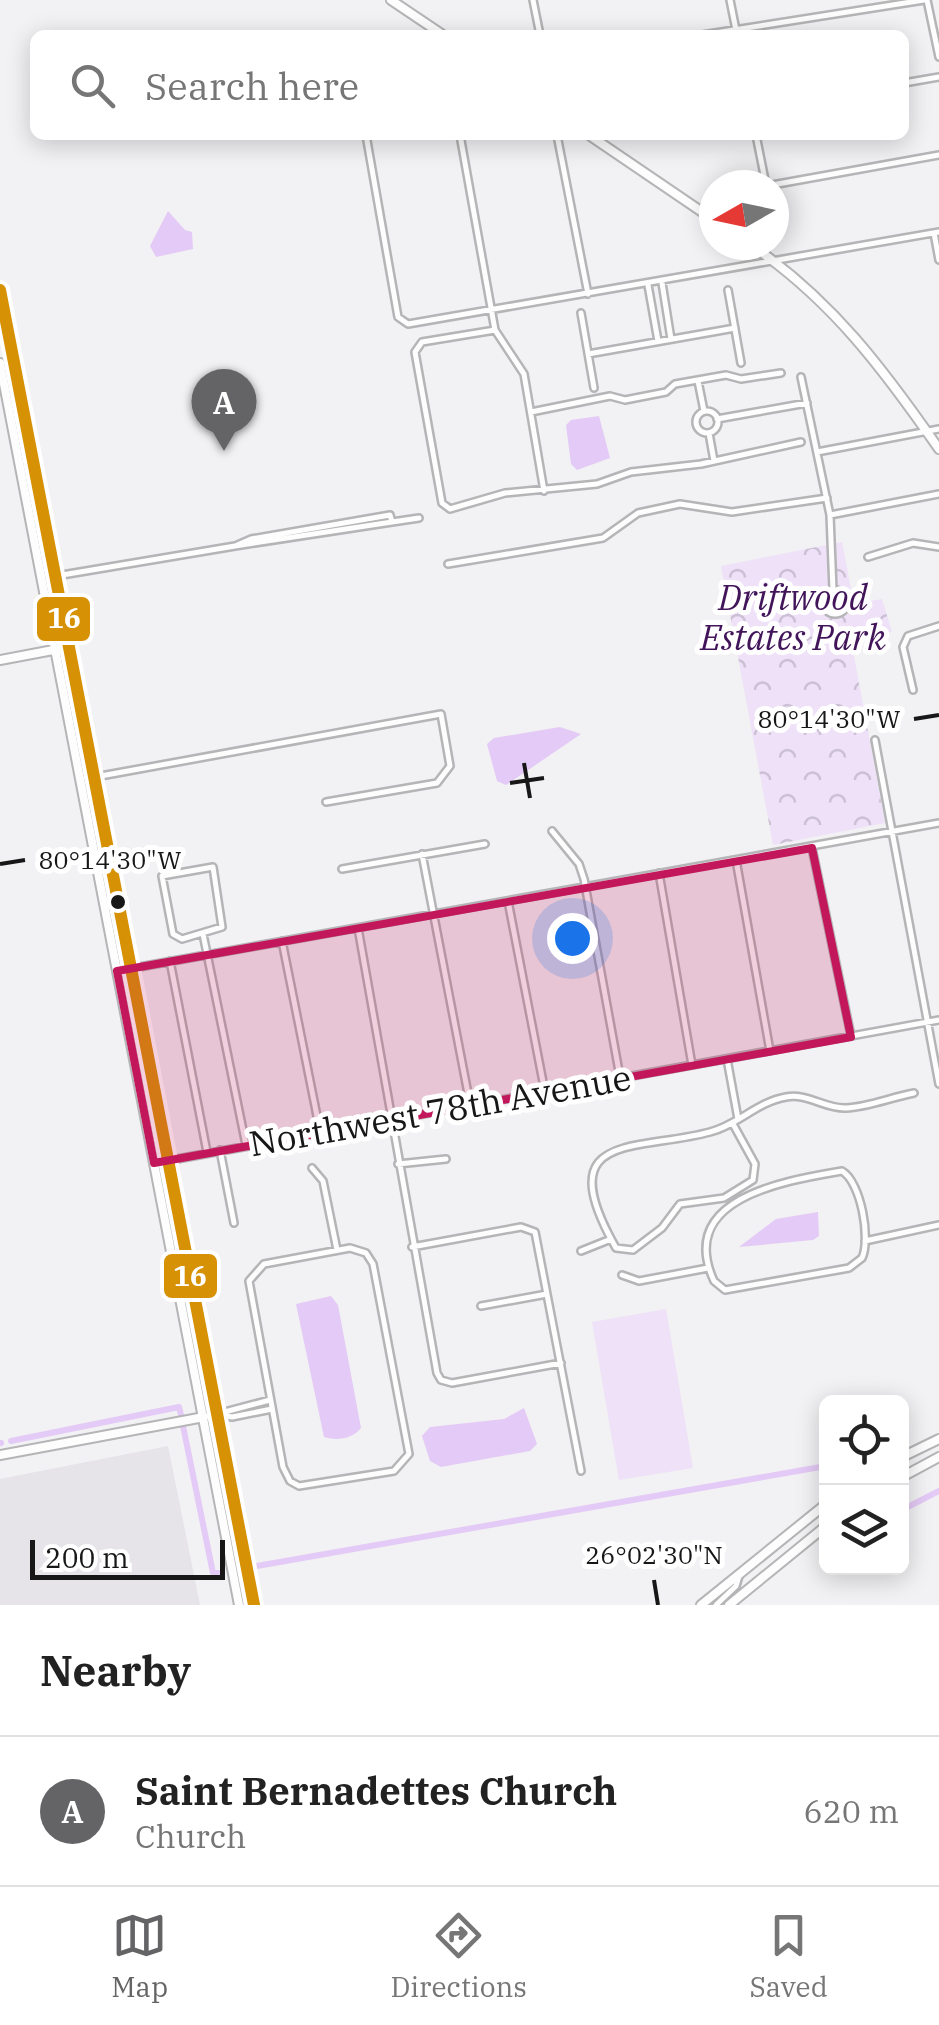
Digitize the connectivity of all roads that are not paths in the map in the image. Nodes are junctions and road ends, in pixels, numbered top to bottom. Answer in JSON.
{"nodes":[{"id":1,"x":390,"y":0,"type":"edge"},
{"id":2,"x":533,"y":0,"type":"edge"},
{"id":3,"x":730,"y":0,"type":"edge"},
{"id":4,"x":925,"y":0,"type":"edge"},
{"id":5,"x":435,"y":30,"type":"edge"},
{"id":6,"x":539,"y":30,"type":"edge"},
{"id":7,"x":736,"y":30,"type":"edge"},
{"id":8,"x":748,"y":30,"type":"edge"},
{"id":9,"x":939,"y":57,"type":"edge"},
{"id":10,"x":939,"y":77,"type":"edge"},
{"id":11,"x":909,"y":82,"type":"edge"},
{"id":12,"x":367,"y":140,"type":"edge"},
{"id":13,"x":461,"y":140,"type":"edge"},
{"id":14,"x":557,"y":140,"type":"edge"},
{"id":15,"x":597,"y":140,"type":"edge"},
{"id":16,"x":757,"y":140,"type":"edge"},
{"id":17,"x":939,"y":155,"type":"edge"},
{"id":18,"x":765,"y":170,"type":"edge"},
{"id":19,"x":789,"y":181,"type":"edge"},
{"id":20,"x":699,"y":210,"type":"edge"},
{"id":21,"x":936,"y":233,"type":"edge"},
{"id":22,"x":939,"y":260,"type":"edge"},
{"id":23,"x":774,"y":261,"type":"junction"},
{"id":24,"x":662,"y":283,"type":"junction"},
{"id":25,"x":648,"y":285,"type":"junction"},
{"id":26,"x":0,"y":290,"type":"edge"},
{"id":27,"x":728,"y":290,"type":"dead end"},
{"id":28,"x":589,"y":295,"type":"junction"},
{"id":29,"x":492,"y":309,"type":"junction"},
{"id":30,"x":581,"y":313,"type":"dead end"},
{"id":31,"x":735,"y":328,"type":"junction"},
{"id":32,"x":496,"y":330,"type":"junction"},
{"id":33,"x":670,"y":339,"type":"junction"},
{"id":34,"x":658,"y":342,"type":"junction"},
{"id":35,"x":588,"y":354,"type":"junction"},
{"id":36,"x":741,"y":362,"type":"dead end"},
{"id":37,"x":0,"y":363,"type":"edge"},
{"id":38,"x":781,"y":372,"type":"dead end"},
{"id":39,"x":802,"y":377,"type":"dead end"},
{"id":40,"x":698,"y":382,"type":"junction"},
{"id":41,"x":594,"y":388,"type":"dead end"},
{"id":42,"x":807,"y":403,"type":"junction"},
{"id":43,"x":704,"y":411,"type":"junction"},
{"id":44,"x":530,"y":412,"type":"junction"},
{"id":45,"x":717,"y":420,"type":"junction"},
{"id":46,"x":939,"y":429,"type":"edge"},
{"id":47,"x":926,"y":432,"type":"junction"},
{"id":48,"x":709,"y":433,"type":"junction"},
{"id":49,"x":801,"y":442,"type":"dead end"},
{"id":50,"x":939,"y":450,"type":"edge"},
{"id":51,"x":817,"y":452,"type":"junction"},
{"id":52,"x":714,"y":461,"type":"junction"},
{"id":53,"x":544,"y":491,"type":"junction"},
{"id":54,"x":939,"y":494,"type":"edge"},
{"id":55,"x":40,"y":498,"type":"junction"},
{"id":56,"x":826,"y":498,"type":"junction"},
{"id":57,"x":26,"y":500,"type":"junction"},
{"id":58,"x":830,"y":515,"type":"junction"},
{"id":59,"x":419,"y":518,"type":"dead end"},
{"id":60,"x":939,"y":548,"type":"edge"},
{"id":61,"x":868,"y":557,"type":"dead end"},
{"id":62,"x":448,"y":564,"type":"dead end"},
{"id":63,"x":56,"y":576,"type":"junction"},
{"id":64,"x":834,"y":590,"type":"junction"},
{"id":65,"x":939,"y":626,"type":"edge"},
{"id":66,"x":69,"y":647,"type":"junction"},
{"id":67,"x":56,"y":650,"type":"junction"},
{"id":68,"x":0,"y":660,"type":"edge"},
{"id":69,"x":913,"y":690,"type":"dead end"},
{"id":70,"x":875,"y":740,"type":"dead end"},
{"id":71,"x":94,"y":776,"type":"junction"},
{"id":72,"x":326,"y":802,"type":"dead end"},
{"id":73,"x":939,"y":823,"type":"edge"},
{"id":74,"x":552,"y":831,"type":"dead end"},
{"id":75,"x":892,"y":832,"type":"junction"},
{"id":76,"x":485,"y":844,"type":"dead end"},
{"id":77,"x":812,"y":848,"type":"junction"},
{"id":78,"x":422,"y":854,"type":"junction"},
{"id":79,"x":736,"y":860,"type":"junction"},
{"id":80,"x":342,"y":869,"type":"dead end"},
{"id":81,"x":659,"y":874,"type":"junction"},
{"id":82,"x":586,"y":888,"type":"junction"},
{"id":83,"x":508,"y":901,"type":"junction"},
{"id":84,"x":432,"y":914,"type":"junction"},
{"id":85,"x":357,"y":927,"type":"junction"},
{"id":86,"x":203,"y":934,"type":"junction"},
{"id":87,"x":282,"y":941,"type":"junction"},
{"id":88,"x":207,"y":954,"type":"junction"},
{"id":89,"x":170,"y":961,"type":"junction"},
{"id":90,"x":131,"y":968,"type":"junction"},
{"id":91,"x":117,"y":970,"type":"junction"},
{"id":92,"x":939,"y":1020,"type":"edge"},
{"id":93,"x":927,"y":1022,"type":"junction"},
{"id":94,"x":850,"y":1036,"type":"junction"},
{"id":95,"x":770,"y":1051,"type":"junction"},
{"id":96,"x":727,"y":1059,"type":"junction"},
{"id":97,"x":692,"y":1066,"type":"junction"},
{"id":98,"x":620,"y":1077,"type":"junction"},
{"id":99,"x":939,"y":1084,"type":"edge"},
{"id":100,"x":540,"y":1091,"type":"junction"},
{"id":101,"x":914,"y":1094,"type":"dead end"},
{"id":102,"x":470,"y":1104,"type":"junction"},
{"id":103,"x":394,"y":1117,"type":"junction"},
{"id":104,"x":736,"y":1122,"type":"junction"},
{"id":105,"x":320,"y":1131,"type":"junction"},
{"id":106,"x":246,"y":1145,"type":"junction"},
{"id":107,"x":220,"y":1150,"type":"junction"},
{"id":108,"x":207,"y":1152,"type":"junction"},
{"id":109,"x":446,"y":1159,"type":"dead end"},
{"id":110,"x":168,"y":1160,"type":"junction"},
{"id":111,"x":154,"y":1163,"type":"junction"},
{"id":112,"x":398,"y":1164,"type":"junction"},
{"id":113,"x":312,"y":1168,"type":"dead end"},
{"id":114,"x":234,"y":1223,"type":"dead end"},
{"id":115,"x":939,"y":1225,"type":"edge"},
{"id":116,"x":611,"y":1240,"type":"junction"},
{"id":117,"x":865,"y":1241,"type":"junction"},
{"id":118,"x":412,"y":1247,"type":"junction"},
{"id":119,"x":337,"y":1250,"type":"junction"},
{"id":120,"x":581,"y":1251,"type":"dead end"},
{"id":121,"x":708,"y":1268,"type":"junction"},
{"id":122,"x":622,"y":1275,"type":"dead end"},
{"id":123,"x":548,"y":1294,"type":"junction"},
{"id":124,"x":481,"y":1306,"type":"dead end"},
{"id":125,"x":561,"y":1364,"type":"junction"},
{"id":126,"x":200,"y":1399,"type":"junction"},
{"id":127,"x":270,"y":1400,"type":"junction"},
{"id":128,"x":272,"y":1409,"type":"junction"},
{"id":129,"x":217,"y":1414,"type":"junction"},
{"id":130,"x":204,"y":1416,"type":"junction"},
{"id":131,"x":939,"y":1439,"type":"edge"},
{"id":132,"x":909,"y":1454,"type":"edge"},
{"id":133,"x":0,"y":1455,"type":"edge"},
{"id":134,"x":939,"y":1457,"type":"edge"},
{"id":135,"x":581,"y":1471,"type":"dead end"},
{"id":136,"x":909,"y":1472,"type":"edge"},
{"id":137,"x":819,"y":1510,"type":"edge"},
{"id":138,"x":819,"y":1532,"type":"edge"},
{"id":139,"x":226,"y":1533,"type":"junction"},
{"id":140,"x":243,"y":1546,"type":"junction"},
{"id":141,"x":740,"y":1574,"type":"junction"},
{"id":142,"x":239,"y":1605,"type":"edge"},
{"id":143,"x":254,"y":1605,"type":"edge"},
{"id":144,"x":701,"y":1605,"type":"edge"},
{"id":145,"x":716,"y":1605,"type":"edge"},
{"id":146,"x":730,"y":1605,"type":"edge"}],
"edges":[{"from":1,"to":5,"type":"main road"},
{"from":2,"to":6,"type":"street"},
{"from":3,"to":7,"type":"street"},
{"from":4,"to":8,"type":"street"},
{"from":4,"to":9,"type":"street"},
{"from":10,"to":11,"type":"street"},
{"from":12,"to":29,"type":"street"},
{"from":13,"to":29,"type":"street"},
{"from":14,"to":28,"type":"street"},
{"from":15,"to":20,"type":"main road"},
{"from":16,"to":18,"type":"street"},
{"from":17,"to":19,"type":"street"},
{"from":21,"to":22,"type":"street"},
{"from":21,"to":23,"type":"street"},
{"from":23,"to":24,"type":"street"},
{"from":23,"to":47,"type":"main road"},
{"from":24,"to":25,"type":"street"},
{"from":24,"to":33,"type":"street"},
{"from":25,"to":28,"type":"street"},
{"from":25,"to":34,"type":"street"},
{"from":26,"to":55,"type":"main road"},
{"from":27,"to":31,"type":"street"},
{"from":28,"to":29,"type":"street"},
{"from":29,"to":32,"type":"street"},
{"from":30,"to":35,"type":"street"},
{"from":31,"to":33,"type":"street"},
{"from":31,"to":36,"type":"street"},
{"from":32,"to":44,"type":"street"},
{"from":32,"to":53,"type":"street"},
{"from":33,"to":34,"type":"street"},
{"from":34,"to":35,"type":"street"},
{"from":35,"to":41,"type":"street"},
{"from":37,"to":57,"type":"main road"},
{"from":38,"to":40,"type":"street"},
{"from":39,"to":42,"type":"street"},
{"from":40,"to":43,"type":"street"},
{"from":40,"to":44,"type":"street"},
{"from":42,"to":45,"type":"street"},
{"from":42,"to":51,"type":"street"},
{"from":43,"to":45,"type":"street"},
{"from":43,"to":48,"type":"street"},
{"from":44,"to":53,"type":"street"},
{"from":45,"to":48,"type":"street"},
{"from":46,"to":47,"type":"street"},
{"from":47,"to":50,"type":"main road"},
{"from":47,"to":51,"type":"street"},
{"from":48,"to":52,"type":"street"},
{"from":49,"to":52,"type":"street"},
{"from":51,"to":56,"type":"street"},
{"from":52,"to":53,"type":"street"},
{"from":54,"to":58,"type":"street"},
{"from":55,"to":57,"type":"main road"},
{"from":55,"to":63,"type":"main road"},
{"from":56,"to":58,"type":"street"},
{"from":56,"to":62,"type":"street"},
{"from":57,"to":67,"type":"main road"},
{"from":58,"to":64,"type":"street"},
{"from":59,"to":63,"type":"street"},
{"from":60,"to":61,"type":"street"},
{"from":63,"to":66,"type":"main road"},
{"from":64,"to":64,"type":"street"},
{"from":65,"to":69,"type":"street"},
{"from":66,"to":67,"type":"main road"},
{"from":66,"to":71,"type":"main road"},
{"from":67,"to":68,"type":"main road"},
{"from":67,"to":91,"type":"main road"},
{"from":70,"to":75,"type":"street"},
{"from":71,"to":72,"type":"street"},
{"from":71,"to":90,"type":"main road"},
{"from":73,"to":75,"type":"street"},
{"from":74,"to":82,"type":"street"},
{"from":75,"to":77,"type":"street"},
{"from":75,"to":93,"type":"street"},
{"from":76,"to":78,"type":"street"},
{"from":77,"to":79,"type":"street"},
{"from":77,"to":94,"type":"street"},
{"from":78,"to":80,"type":"street"},
{"from":78,"to":84,"type":"street"},
{"from":79,"to":81,"type":"street"},
{"from":79,"to":95,"type":"street"},
{"from":81,"to":82,"type":"street"},
{"from":81,"to":97,"type":"street"},
{"from":82,"to":83,"type":"street"},
{"from":82,"to":98,"type":"street"},
{"from":83,"to":84,"type":"street"},
{"from":83,"to":100,"type":"street"},
{"from":84,"to":85,"type":"street"},
{"from":84,"to":102,"type":"street"},
{"from":85,"to":87,"type":"street"},
{"from":85,"to":103,"type":"street"},
{"from":86,"to":86,"type":"street"},
{"from":86,"to":88,"type":"street"},
{"from":87,"to":88,"type":"street"},
{"from":87,"to":105,"type":"street"},
{"from":88,"to":89,"type":"street"},
{"from":88,"to":106,"type":"street"},
{"from":89,"to":90,"type":"street"},
{"from":89,"to":108,"type":"street"},
{"from":90,"to":91,"type":"street"},
{"from":90,"to":110,"type":"main road"},
{"from":91,"to":111,"type":"main road"},
{"from":92,"to":93,"type":"street","name":"Northwest 78th Avenue"},
{"from":93,"to":94,"type":"street","name":"Northwest 78th Avenue"},
{"from":93,"to":99,"type":"street"},
{"from":94,"to":95,"type":"street","name":"Northwest 78th Avenue"},
{"from":95,"to":96,"type":"street","name":"Northwest 78th Avenue"},
{"from":96,"to":97,"type":"street","name":"Northwest 78th Avenue"},
{"from":96,"to":104,"type":"street"},
{"from":97,"to":98,"type":"street","name":"Northwest 78th Avenue"},
{"from":98,"to":100,"type":"street","name":"Northwest 78th Avenue"},
{"from":100,"to":102,"type":"street","name":"Northwest 78th Avenue"},
{"from":101,"to":104,"type":"street"},
{"from":102,"to":103,"type":"street","name":"Northwest 78th Avenue"},
{"from":103,"to":105,"type":"street","name":"Northwest 78th Avenue"},
{"from":103,"to":112,"type":"street"},
{"from":104,"to":116,"type":"street"},
{"from":104,"to":116,"type":"street"},
{"from":105,"to":106,"type":"street","name":"Northwest 78th Avenue"},
{"from":106,"to":107,"type":"street","name":"Northwest 78th Avenue"},
{"from":107,"to":108,"type":"street","name":"Northwest 78th Avenue"},
{"from":107,"to":114,"type":"street"},
{"from":108,"to":110,"type":"street","name":"Northwest 78th Avenue"},
{"from":109,"to":112,"type":"street"},
{"from":110,"to":111,"type":"street","name":"Northwest 78th Avenue"},
{"from":110,"to":129,"type":"main road"},
{"from":111,"to":126,"type":"main road"},
{"from":112,"to":118,"type":"street"},
{"from":113,"to":119,"type":"street"},
{"from":115,"to":117,"type":"street"},
{"from":116,"to":120,"type":"street"},
{"from":117,"to":121,"type":"street"},
{"from":117,"to":121,"type":"street"},
{"from":118,"to":123,"type":"street"},
{"from":118,"to":125,"type":"street"},
{"from":119,"to":127,"type":"street"},
{"from":119,"to":128,"type":"street"},
{"from":121,"to":122,"type":"street"},
{"from":123,"to":124,"type":"street"},
{"from":123,"to":125,"type":"street"},
{"from":125,"to":135,"type":"street"},
{"from":126,"to":129,"type":"main road"},
{"from":126,"to":130,"type":"main road"},
{"from":127,"to":128,"type":"street"},
{"from":127,"to":129,"type":"street"},
{"from":128,"to":129,"type":"street"},
{"from":129,"to":140,"type":"main road"},
{"from":130,"to":133,"type":"main road"},
{"from":130,"to":139,"type":"main road"},
{"from":131,"to":132,"type":"main road"},
{"from":134,"to":136,"type":"main road"},
{"from":137,"to":141,"type":"main road"},
{"from":138,"to":146,"type":"main road"},
{"from":139,"to":140,"type":"main road"},
{"from":139,"to":142,"type":"main road"},
{"from":140,"to":143,"type":"main road"},
{"from":141,"to":144,"type":"main road"},
{"from":141,"to":145,"type":"street"}]}
